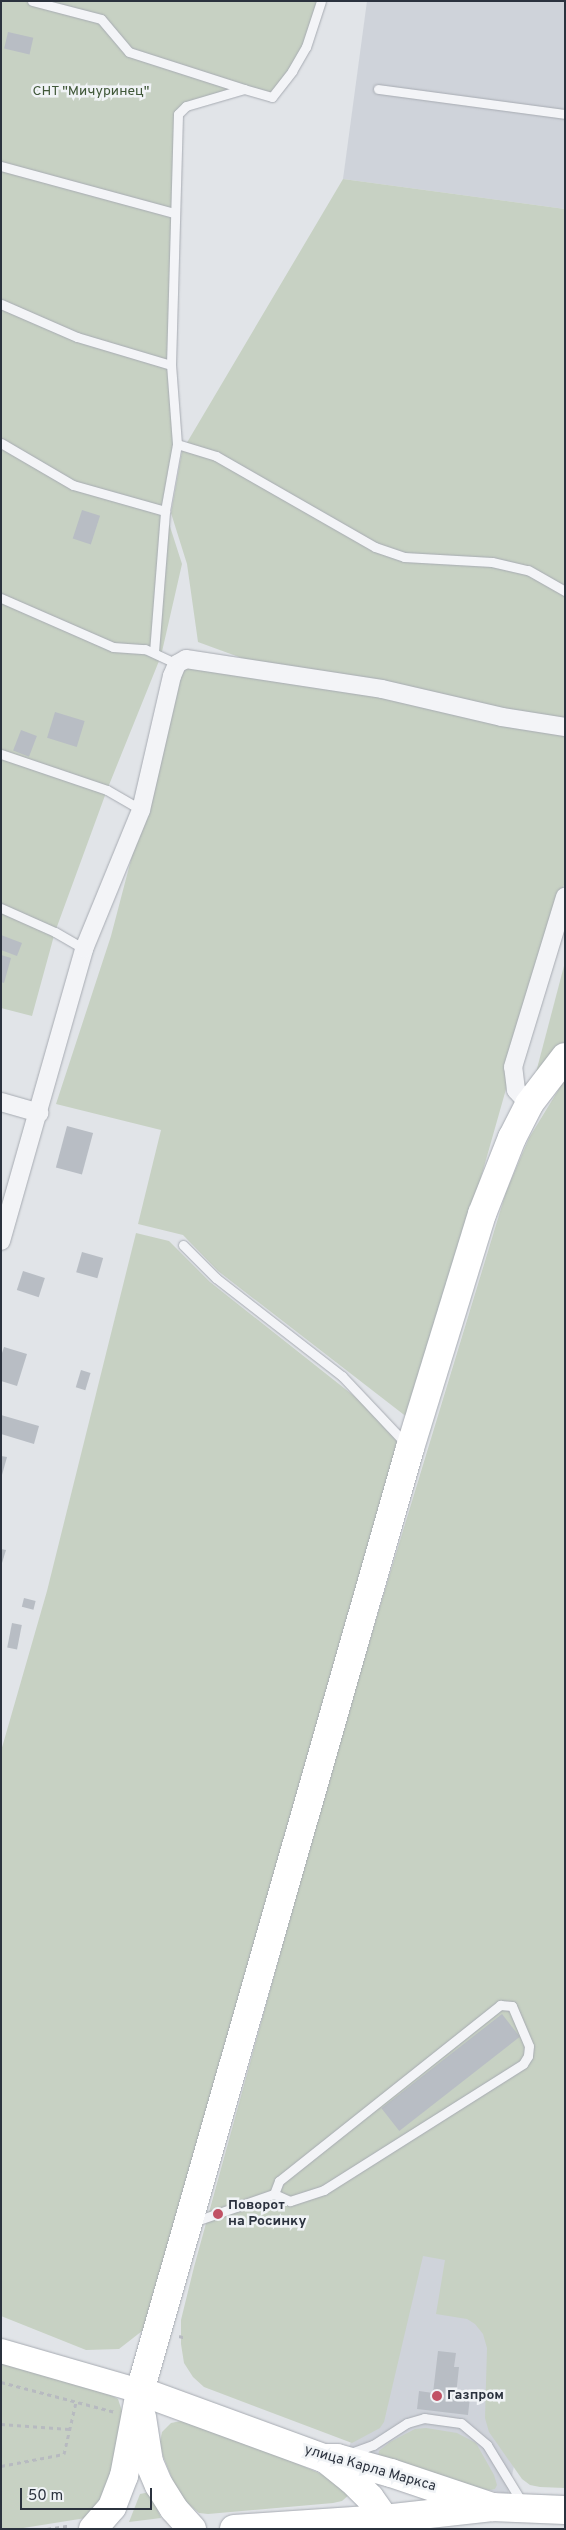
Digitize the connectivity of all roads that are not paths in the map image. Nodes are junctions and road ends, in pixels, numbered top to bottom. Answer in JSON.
{"nodes":[{"id":1,"x":32,"y":1,"type":"edge"},
{"id":2,"x":320,"y":1,"type":"edge"},
{"id":3,"x":244,"y":89,"type":"junction"},
{"id":4,"x":378,"y":89,"type":"dead end"},
{"id":5,"x":565,"y":114,"type":"edge"},
{"id":6,"x":1,"y":166,"type":"edge"},
{"id":7,"x":174,"y":213,"type":"junction"},
{"id":8,"x":1,"y":304,"type":"edge"},
{"id":9,"x":171,"y":365,"type":"junction"},
{"id":10,"x":1,"y":443,"type":"edge"},
{"id":11,"x":177,"y":444,"type":"junction"},
{"id":12,"x":164,"y":511,"type":"junction"},
{"id":13,"x":565,"y":591,"type":"edge"},
{"id":14,"x":1,"y":598,"type":"edge"},
{"id":15,"x":154,"y":652,"type":"junction"},
{"id":16,"x":177,"y":664,"type":"junction"},
{"id":17,"x":565,"y":727,"type":"edge"},
{"id":18,"x":1,"y":754,"type":"edge"},
{"id":19,"x":141,"y":810,"type":"junction"},
{"id":20,"x":565,"y":898,"type":"edge"},
{"id":21,"x":1,"y":908,"type":"edge"},
{"id":22,"x":84,"y":949,"type":"junction"},
{"id":23,"x":565,"y":1057,"type":"edge"},
{"id":24,"x":1,"y":1102,"type":"edge"},
{"id":25,"x":529,"y":1104,"type":"junction"},
{"id":26,"x":38,"y":1113,"type":"junction"},
{"id":27,"x":1,"y":1241,"type":"edge"},
{"id":28,"x":183,"y":1245,"type":"dead end"},
{"id":29,"x":410,"y":1448,"type":"junction"},
{"id":30,"x":274,"y":2194,"type":"junction"},
{"id":31,"x":188,"y":2224,"type":"junction"},
{"id":32,"x":1,"y":2351,"type":"edge"},
{"id":33,"x":140,"y":2391,"type":"junction"},
{"id":34,"x":330,"y":2458,"type":"junction"},
{"id":35,"x":492,"y":2507,"type":"junction"},
{"id":36,"x":525,"y":2508,"type":"junction"},
{"id":37,"x":565,"y":2510,"type":"edge"},
{"id":38,"x":388,"y":2524,"type":"edge"},
{"id":39,"x":85,"y":2526,"type":"edge"},
{"id":40,"x":192,"y":2529,"type":"edge"},
{"id":41,"x":234,"y":2529,"type":"edge"}],
"edges":[{"from":1,"to":3,"type":"lane"},
{"from":2,"to":3,"type":"lane"},
{"from":3,"to":7,"type":"lane"},
{"from":4,"to":5,"type":"lane"},
{"from":6,"to":7,"type":"lane"},
{"from":7,"to":9,"type":"lane"},
{"from":8,"to":9,"type":"lane"},
{"from":9,"to":11,"type":"lane"},
{"from":10,"to":12,"type":"lane"},
{"from":11,"to":12,"type":"lane"},
{"from":11,"to":13,"type":"lane"},
{"from":12,"to":15,"type":"lane"},
{"from":14,"to":15,"type":"lane"},
{"from":15,"to":16,"type":"lane"},
{"from":16,"to":17,"type":"street"},
{"from":16,"to":19,"type":"street"},
{"from":18,"to":19,"type":"lane"},
{"from":19,"to":22,"type":"street"},
{"from":20,"to":25,"type":"street"},
{"from":21,"to":22,"type":"lane"},
{"from":22,"to":26,"type":"street"},
{"from":23,"to":25,"type":"main road"},
{"from":24,"to":26,"type":"street"},
{"from":25,"to":29,"type":"main road"},
{"from":26,"to":27,"type":"street"},
{"from":28,"to":29,"type":"lane"},
{"from":29,"to":31,"type":"main road"},
{"from":30,"to":30,"type":"lane"},
{"from":30,"to":31,"type":"lane"},
{"from":31,"to":33,"type":"main road"},
{"from":32,"to":33,"type":"main road","name":"улица Карла Маркса"},
{"from":33,"to":34,"type":"main road","name":"улица Карла Маркса"},
{"from":33,"to":39,"type":"main road"},
{"from":33,"to":40,"type":"main road"},
{"from":34,"to":35,"type":"main road","name":"улица Карла Маркса"},
{"from":34,"to":36,"type":"lane"},
{"from":34,"to":38,"type":"main road"},
{"from":35,"to":36,"type":"main road"},
{"from":35,"to":38,"type":"main road","name":"улица Карла Маркса"},
{"from":36,"to":37,"type":"main road"},
{"from":38,"to":41,"type":"main road","name":"улица Карла Маркса"}]}
